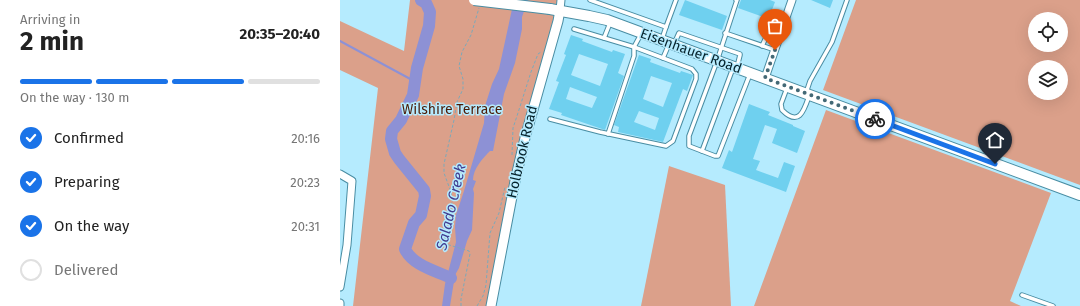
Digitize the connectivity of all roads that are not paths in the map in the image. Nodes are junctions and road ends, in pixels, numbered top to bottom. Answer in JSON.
{"nodes":[{"id":1,"x":590,"y":0,"type":"edge"},
{"id":2,"x":676,"y":0,"type":"edge"},
{"id":3,"x":736,"y":0,"type":"edge"},
{"id":4,"x":792,"y":0,"type":"edge"},
{"id":5,"x":847,"y":0,"type":"edge"},
{"id":6,"x":477,"y":2,"type":"edge"},
{"id":7,"x":557,"y":6,"type":"edge"},
{"id":8,"x":610,"y":22,"type":"junction"},
{"id":9,"x":666,"y":27,"type":"junction"},
{"id":10,"x":574,"y":29,"type":"dead end"},
{"id":11,"x":641,"y":33,"type":"junction"},
{"id":12,"x":726,"y":33,"type":"junction"},
{"id":13,"x":781,"y":34,"type":"junction"},
{"id":14,"x":604,"y":38,"type":"junction"},
{"id":15,"x":668,"y":43,"type":"junction"},
{"id":16,"x":762,"y":46,"type":"junction"},
{"id":17,"x":634,"y":47,"type":"junction"},
{"id":18,"x":721,"y":47,"type":"junction"},
{"id":19,"x":775,"y":50,"type":"junction"},
{"id":20,"x":663,"y":58,"type":"junction"},
{"id":21,"x":717,"y":61,"type":"junction"},
{"id":22,"x":735,"y":67,"type":"junction"},
{"id":23,"x":750,"y":73,"type":"junction"},
{"id":24,"x":765,"y":78,"type":"junction"},
{"id":25,"x":788,"y":87,"type":"junction"},
{"id":26,"x":808,"y":94,"type":"junction"},
{"id":27,"x":550,"y":119,"type":"dead end"},
{"id":28,"x":608,"y":134,"type":"junction"},
{"id":29,"x":702,"y":151,"type":"junction"},
{"id":30,"x":340,"y":174,"type":"edge"},
{"id":31,"x":1080,"y":195,"type":"edge"},
{"id":32,"x":341,"y":271,"type":"edge"},
{"id":33,"x":340,"y":287,"type":"edge"},
{"id":34,"x":1022,"y":295,"type":"dead end"},
{"id":35,"x":340,"y":303,"type":"edge"},
{"id":36,"x":340,"y":306,"type":"edge"},
{"id":37,"x":491,"y":306,"type":"edge"},
{"id":38,"x":1053,"y":306,"type":"edge"}],
"edges":[{"from":1,"to":9,"type":"lane"},
{"from":2,"to":9,"type":"lane"},
{"from":3,"to":12,"type":"lane"},
{"from":4,"to":13,"type":"street"},
{"from":5,"to":26,"type":"lane"},
{"from":6,"to":7,"type":"main road","name":"Eisenhauer Road","bridge":true},
{"from":7,"to":8,"type":"main road","name":"Eisenhauer Road"},
{"from":7,"to":37,"type":"street","name":"Holbrook Road"},
{"from":8,"to":11,"type":"main road","name":"Eisenhauer Road"},
{"from":8,"to":14,"type":"lane"},
{"from":9,"to":15,"type":"lane"},
{"from":10,"to":14,"type":"lane"},
{"from":11,"to":15,"type":"main road","name":"Eisenhauer Road"},
{"from":11,"to":17,"type":"lane"},
{"from":12,"to":16,"type":"lane"},
{"from":12,"to":18,"type":"lane"},
{"from":13,"to":16,"type":"lane"},
{"from":13,"to":19,"type":"street"},
{"from":14,"to":17,"type":"lane"},
{"from":15,"to":18,"type":"lane"},
{"from":15,"to":20,"type":"lane"},
{"from":15,"to":21,"type":"main road","name":"Eisenhauer Road"},
{"from":16,"to":19,"type":"lane"},
{"from":17,"to":20,"type":"lane"},
{"from":17,"to":28,"type":"lane"},
{"from":18,"to":21,"type":"lane"},
{"from":18,"to":22,"type":"lane"},
{"from":19,"to":24,"type":"street"},
{"from":20,"to":28,"type":"lane"},
{"from":21,"to":22,"type":"main road","name":"Eisenhauer Road"},
{"from":21,"to":29,"type":"lane"},
{"from":22,"to":23,"type":"main road","name":"Eisenhauer Road"},
{"from":22,"to":29,"type":"lane"},
{"from":23,"to":24,"type":"main road","name":"Eisenhauer Road"},
{"from":23,"to":29,"type":"lane"},
{"from":24,"to":25,"type":"main road","name":"Eisenhauer Road"},
{"from":25,"to":26,"type":"main road","name":"Eisenhauer Road"},
{"from":25,"to":26,"type":"lane"},
{"from":26,"to":31,"type":"main road","name":"Eisenhauer Road"},
{"from":27,"to":28,"type":"lane"},
{"from":30,"to":32,"type":"street"},
{"from":32,"to":33,"type":"street"},
{"from":34,"to":38,"type":"lane"},
{"from":35,"to":36,"type":"street"}]}
